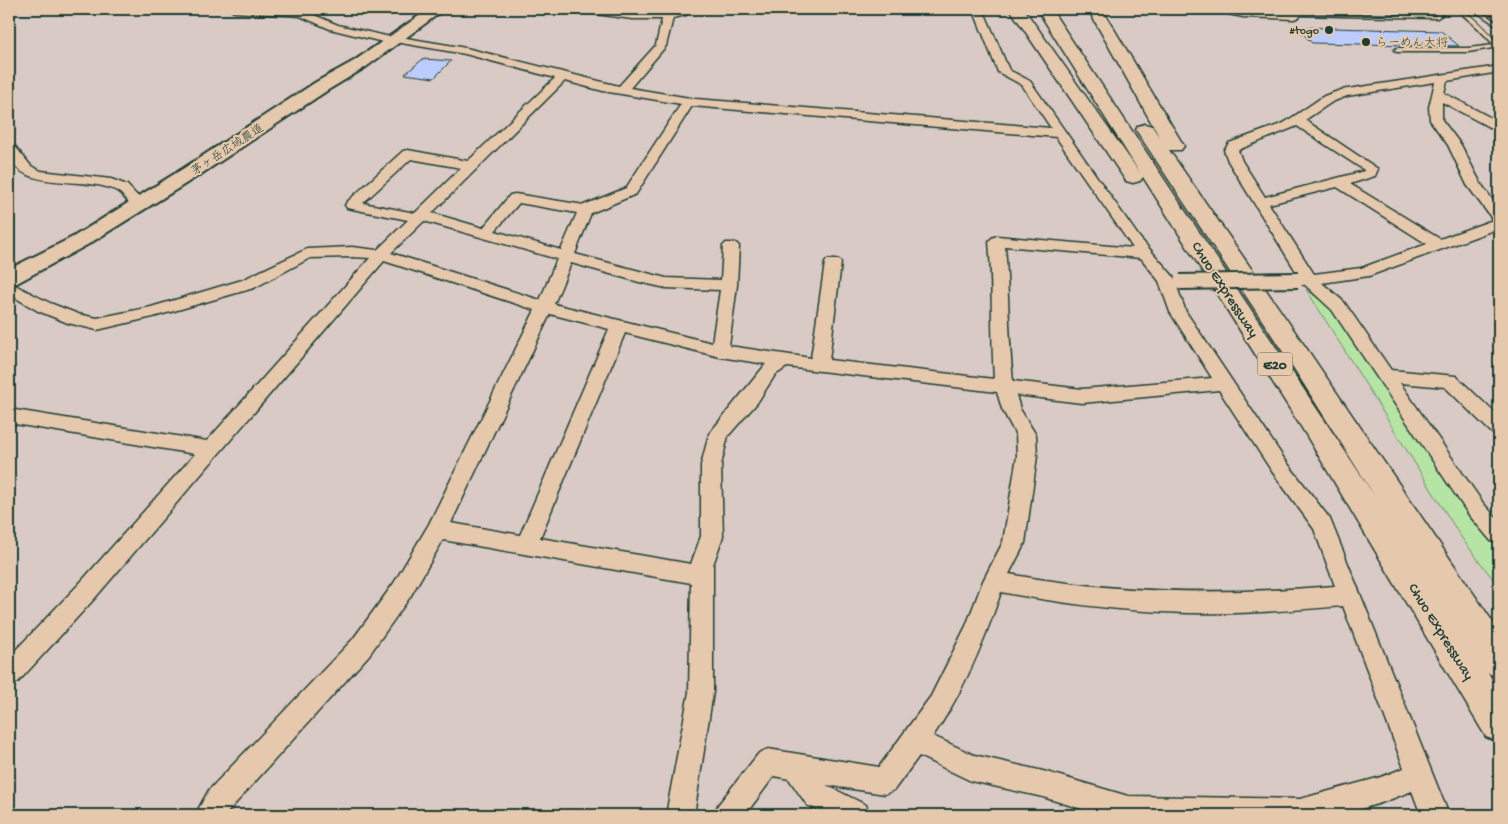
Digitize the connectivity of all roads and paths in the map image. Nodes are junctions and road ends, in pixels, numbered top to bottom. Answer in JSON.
{"nodes":[{"id":1,"x":234,"y":9,"type":"edge"},
{"id":2,"x":438,"y":9,"type":"edge"},
{"id":3,"x":581,"y":9,"type":"edge"},
{"id":4,"x":685,"y":9,"type":"edge"},
{"id":5,"x":978,"y":9,"type":"edge"},
{"id":6,"x":1017,"y":9,"type":"edge"},
{"id":7,"x":1044,"y":9,"type":"edge"},
{"id":8,"x":1063,"y":9,"type":"edge"},
{"id":9,"x":1094,"y":9,"type":"edge"},
{"id":10,"x":1223,"y":9,"type":"edge"},
{"id":11,"x":1434,"y":9,"type":"edge"},
{"id":12,"x":1458,"y":9,"type":"edge"},
{"id":13,"x":1474,"y":9,"type":"edge"},
{"id":14,"x":1289,"y":11,"type":"edge"},
{"id":15,"x":668,"y":16,"type":"junction"},
{"id":16,"x":1499,"y":26,"type":"edge"},
{"id":17,"x":393,"y":40,"type":"junction"},
{"id":18,"x":1397,"y":50,"type":"dead end"},
{"id":19,"x":1499,"y":69,"type":"edge"},
{"id":20,"x":563,"y":76,"type":"junction"},
{"id":21,"x":1442,"y":78,"type":"junction"},
{"id":22,"x":622,"y":90,"type":"junction"},
{"id":23,"x":1438,"y":95,"type":"junction"},
{"id":24,"x":689,"y":102,"type":"junction"},
{"id":25,"x":1296,"y":120,"type":"junction"},
{"id":26,"x":1499,"y":123,"type":"edge"},
{"id":27,"x":1060,"y":133,"type":"junction"},
{"id":28,"x":9,"y":148,"type":"edge"},
{"id":29,"x":471,"y":166,"type":"junction"},
{"id":30,"x":1339,"y":183,"type":"junction"},
{"id":31,"x":1262,"y":202,"type":"junction"},
{"id":32,"x":139,"y":205,"type":"junction"},
{"id":33,"x":585,"y":210,"type":"junction"},
{"id":34,"x":420,"y":216,"type":"junction"},
{"id":35,"x":1499,"y":219,"type":"edge"},
{"id":36,"x":1499,"y":223,"type":"edge"},
{"id":37,"x":487,"y":232,"type":"junction"},
{"id":38,"x":731,"y":246,"type":"dead end"},
{"id":39,"x":1440,"y":246,"type":"junction"},
{"id":40,"x":1145,"y":254,"type":"junction"},
{"id":41,"x":381,"y":255,"type":"junction"},
{"id":42,"x":565,"y":258,"type":"junction"},
{"id":43,"x":833,"y":263,"type":"dead end"},
{"id":44,"x":9,"y":278,"type":"edge"},
{"id":45,"x":1304,"y":280,"type":"junction"},
{"id":46,"x":1173,"y":281,"type":"junction"},
{"id":47,"x":729,"y":285,"type":"junction"},
{"id":48,"x":9,"y":287,"type":"edge"},
{"id":49,"x":545,"y":307,"type":"junction"},
{"id":50,"x":619,"y":326,"type":"junction"},
{"id":51,"x":720,"y":351,"type":"junction"},
{"id":52,"x":1300,"y":358,"type":"junction"},
{"id":53,"x":784,"y":361,"type":"junction"},
{"id":54,"x":819,"y":365,"type":"junction"},
{"id":55,"x":1386,"y":376,"type":"junction"},
{"id":56,"x":1224,"y":383,"type":"junction"},
{"id":57,"x":1004,"y":387,"type":"junction"},
{"id":58,"x":9,"y":416,"type":"edge"},
{"id":59,"x":1315,"y":426,"type":"junction"},
{"id":60,"x":1499,"y":428,"type":"edge"},
{"id":61,"x":211,"y":449,"type":"junction"},
{"id":62,"x":1465,"y":492,"type":"junction"},
{"id":63,"x":1499,"y":517,"type":"edge"},
{"id":64,"x":437,"y":530,"type":"junction"},
{"id":65,"x":1499,"y":534,"type":"edge"},
{"id":66,"x":526,"y":545,"type":"junction"},
{"id":67,"x":702,"y":575,"type":"junction"},
{"id":68,"x":994,"y":581,"type":"junction"},
{"id":69,"x":1350,"y":595,"type":"junction"},
{"id":70,"x":1499,"y":661,"type":"edge"},
{"id":71,"x":9,"y":674,"type":"edge"},
{"id":72,"x":1499,"y":724,"type":"edge"},
{"id":73,"x":914,"y":740,"type":"junction"},
{"id":74,"x":796,"y":766,"type":"junction"},
{"id":75,"x":1420,"y":775,"type":"junction"},
{"id":76,"x":209,"y":815,"type":"edge"},
{"id":77,"x":680,"y":815,"type":"edge"},
{"id":78,"x":728,"y":815,"type":"edge"},
{"id":79,"x":856,"y":815,"type":"edge"},
{"id":80,"x":1435,"y":815,"type":"edge"}],
"edges":[{"from":1,"to":17,"type":"street"},
{"from":2,"to":17,"type":"street","name":"茅ヶ岳広域農道"},
{"from":3,"to":15,"type":"street"},
{"from":4,"to":15,"type":"street"},
{"from":5,"to":27,"type":"street"},
{"from":6,"to":59,"type":"highway"},
{"from":7,"to":59,"type":"highway","name":"Chuo Expressway","number":"E20"},
{"from":8,"to":52,"type":"highway","name":"Chuo Expressway","number":"E20"},
{"from":9,"to":52,"type":"highway"},
{"from":10,"to":14,"type":"highway"},
{"from":11,"to":14,"type":"lane"},
{"from":12,"to":18,"type":"lane"},
{"from":13,"to":16,"type":"lane"},
{"from":15,"to":22,"type":"street"},
{"from":17,"to":20,"type":"street"},
{"from":17,"to":32,"type":"street","name":"茅ヶ岳広域農道"},
{"from":19,"to":21,"type":"street"},
{"from":20,"to":22,"type":"street"},
{"from":20,"to":29,"type":"street"},
{"from":21,"to":23,"type":"street"},
{"from":21,"to":25,"type":"street"},
{"from":22,"to":24,"type":"street"},
{"from":23,"to":26,"type":"street"},
{"from":23,"to":35,"type":"street"},
{"from":24,"to":27,"type":"street"},
{"from":24,"to":33,"type":"street"},
{"from":25,"to":30,"type":"street"},
{"from":25,"to":31,"type":"street"},
{"from":27,"to":40,"type":"street"},
{"from":28,"to":32,"type":"street"},
{"from":29,"to":34,"type":"street"},
{"from":29,"to":34,"type":"street"},
{"from":30,"to":31,"type":"street"},
{"from":30,"to":39,"type":"street"},
{"from":31,"to":45,"type":"street"},
{"from":32,"to":44,"type":"street","name":"茅ヶ岳広域農道"},
{"from":33,"to":37,"type":"street"},
{"from":33,"to":42,"type":"street"},
{"from":34,"to":37,"type":"street"},
{"from":34,"to":41,"type":"street"},
{"from":36,"to":39,"type":"street"},
{"from":37,"to":42,"type":"street"},
{"from":38,"to":47,"type":"street"},
{"from":39,"to":45,"type":"street"},
{"from":40,"to":46,"type":"street"},
{"from":40,"to":57,"type":"street"},
{"from":41,"to":48,"type":"street"},
{"from":41,"to":49,"type":"street"},
{"from":41,"to":61,"type":"street"},
{"from":42,"to":47,"type":"street"},
{"from":42,"to":49,"type":"street"},
{"from":43,"to":54,"type":"street"},
{"from":45,"to":46,"type":"street","bridge":true},
{"from":45,"to":55,"type":"street"},
{"from":46,"to":56,"type":"street"},
{"from":47,"to":51,"type":"street"},
{"from":49,"to":50,"type":"street"},
{"from":49,"to":64,"type":"street"},
{"from":50,"to":51,"type":"street"},
{"from":50,"to":66,"type":"street"},
{"from":51,"to":53,"type":"street"},
{"from":52,"to":70,"type":"highway","name":"Chuo Expressway","number":"E20"},
{"from":53,"to":54,"type":"street"},
{"from":53,"to":67,"type":"street"},
{"from":54,"to":57,"type":"street"},
{"from":55,"to":60,"type":"street"},
{"from":55,"to":62,"type":"street"},
{"from":56,"to":57,"type":"street"},
{"from":56,"to":69,"type":"street"},
{"from":57,"to":68,"type":"street"},
{"from":58,"to":61,"type":"street"},
{"from":59,"to":72,"type":"highway","name":"Chuo Expressway","number":"E20"},
{"from":61,"to":71,"type":"street"},
{"from":62,"to":63,"type":"street"},
{"from":62,"to":65,"type":"street"},
{"from":64,"to":66,"type":"street"},
{"from":64,"to":76,"type":"street"},
{"from":66,"to":67,"type":"street"},
{"from":67,"to":77,"type":"street"},
{"from":68,"to":69,"type":"street"},
{"from":68,"to":73,"type":"street"},
{"from":69,"to":75,"type":"street"},
{"from":73,"to":74,"type":"street"},
{"from":73,"to":75,"type":"street"},
{"from":74,"to":78,"type":"street"},
{"from":74,"to":79,"type":"street"},
{"from":75,"to":80,"type":"street"}]}
